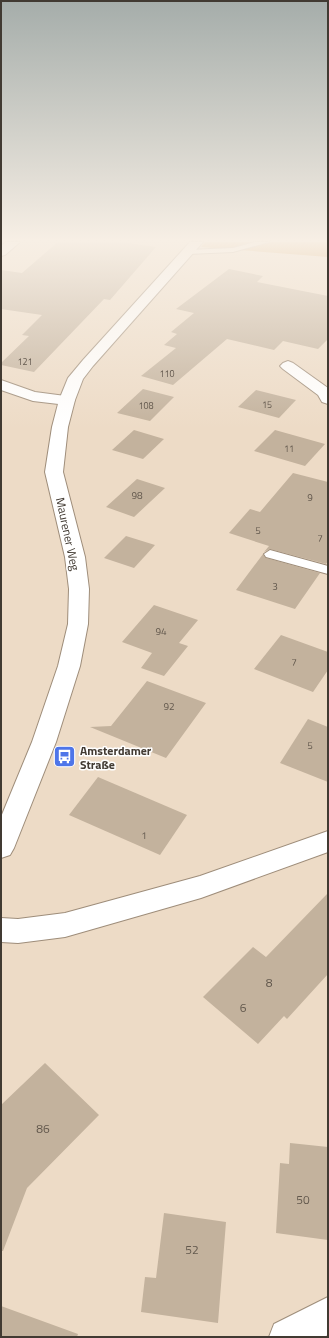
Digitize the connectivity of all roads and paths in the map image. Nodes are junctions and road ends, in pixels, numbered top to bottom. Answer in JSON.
{"nodes":[{"id":1,"x":141,"y":304,"type":"edge"},
{"id":2,"x":288,"y":366,"type":"dead end"},
{"id":3,"x":1,"y":385,"type":"edge"},
{"id":4,"x":328,"y":399,"type":"edge"},
{"id":5,"x":67,"y":400,"type":"junction"},
{"id":6,"x":270,"y":554,"type":"dead end"},
{"id":7,"x":328,"y":570,"type":"edge"},
{"id":8,"x":328,"y":841,"type":"edge"},
{"id":9,"x":1,"y":848,"type":"edge"},
{"id":10,"x":1,"y":930,"type":"edge"},
{"id":11,"x":328,"y":1315,"type":"edge"},
{"id":12,"x":287,"y":1337,"type":"edge"}],
"edges":[{"from":1,"to":5,"type":"street","name":"Maurener Weg"},
{"from":2,"to":4,"type":"street"},
{"from":3,"to":5,"type":"street"},
{"from":5,"to":9,"type":"street","name":"Maurener Weg"},
{"from":6,"to":7,"type":"lane"},
{"from":8,"to":10,"type":"street"},
{"from":11,"to":12,"type":"street"}]}
